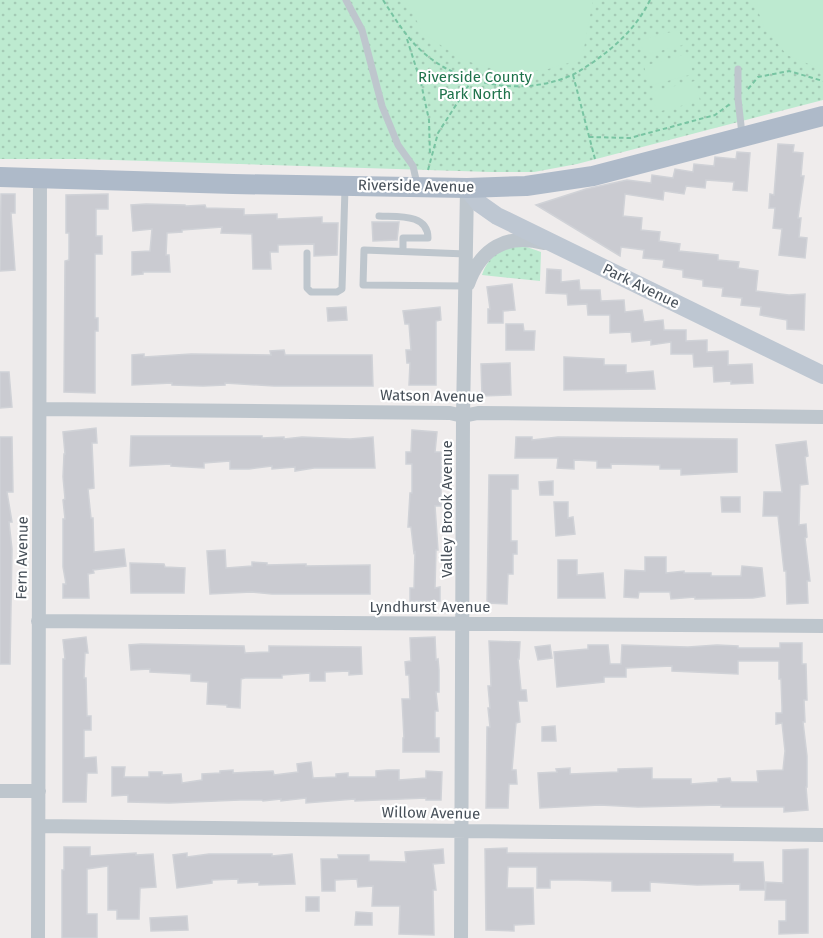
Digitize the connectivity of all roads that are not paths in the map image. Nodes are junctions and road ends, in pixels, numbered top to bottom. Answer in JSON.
{"nodes":[{"id":1,"x":346,"y":0,"type":"edge"},
{"id":2,"x":738,"y":69,"type":"dead end"},
{"id":3,"x":823,"y":116,"type":"edge"},
{"id":4,"x":742,"y":137,"type":"junction"},
{"id":5,"x":0,"y":177,"type":"edge"},
{"id":6,"x":40,"y":178,"type":"junction"},
{"id":7,"x":423,"y":178,"type":"junction"},
{"id":8,"x":345,"y":185,"type":"junction"},
{"id":9,"x":467,"y":188,"type":"junction"},
{"id":10,"x":379,"y":216,"type":"dead end"},
{"id":11,"x":562,"y":248,"type":"junction"},
{"id":12,"x":403,"y":251,"type":"junction"},
{"id":13,"x":307,"y":253,"type":"dead end"},
{"id":14,"x":465,"y":254,"type":"junction"},
{"id":15,"x":465,"y":289,"type":"junction"},
{"id":16,"x":823,"y":375,"type":"edge"},
{"id":17,"x":40,"y":409,"type":"junction"},
{"id":18,"x":463,"y":416,"type":"junction"},
{"id":19,"x":823,"y":417,"type":"edge"},
{"id":20,"x":38,"y":621,"type":"junction"},
{"id":21,"x":463,"y":624,"type":"junction"},
{"id":22,"x":823,"y":626,"type":"edge"},
{"id":23,"x":39,"y":790,"type":"junction"},
{"id":24,"x":0,"y":791,"type":"edge"},
{"id":25,"x":39,"y":826,"type":"junction"},
{"id":26,"x":461,"y":830,"type":"junction"},
{"id":27,"x":823,"y":835,"type":"edge"},
{"id":28,"x":38,"y":938,"type":"edge"},
{"id":29,"x":461,"y":938,"type":"edge"}],
"edges":[{"from":1,"to":7,"type":"lane"},
{"from":2,"to":4,"type":"lane"},
{"from":3,"to":4,"type":"main road","name":"Riverside Avenue"},
{"from":4,"to":9,"type":"main road","name":"Riverside Avenue"},
{"from":5,"to":6,"type":"main road","name":"Riverside Avenue"},
{"from":6,"to":8,"type":"main road","name":"Riverside Avenue"},
{"from":6,"to":17,"type":"street","name":"Fern Avenue"},
{"from":7,"to":8,"type":"main road","name":"Riverside Avenue"},
{"from":7,"to":9,"type":"main road","name":"Riverside Avenue"},
{"from":8,"to":13,"type":"lane"},
{"from":9,"to":11,"type":"street","name":"Park Avenue"},
{"from":9,"to":14,"type":"street","name":"Valley Brook Avenue"},
{"from":10,"to":12,"type":"lane"},
{"from":11,"to":15,"type":"street"},
{"from":11,"to":16,"type":"street","name":"Park Avenue"},
{"from":12,"to":14,"type":"lane"},
{"from":12,"to":15,"type":"lane"},
{"from":14,"to":15,"type":"street","name":"Valley Brook Avenue"},
{"from":15,"to":18,"type":"street","name":"Valley Brook Avenue"},
{"from":17,"to":18,"type":"street","name":"Watson Avenue"},
{"from":17,"to":20,"type":"street","name":"Fern Avenue"},
{"from":18,"to":19,"type":"street","name":"Watson Avenue"},
{"from":18,"to":21,"type":"street","name":"Valley Brook Avenue"},
{"from":20,"to":21,"type":"street","name":"Lyndhurst Avenue"},
{"from":20,"to":23,"type":"street","name":"Fern Avenue"},
{"from":21,"to":22,"type":"street","name":"Lyndhurst Avenue"},
{"from":21,"to":26,"type":"street","name":"Valley Brook Avenue"},
{"from":23,"to":24,"type":"street"},
{"from":23,"to":25,"type":"street","name":"Fern Avenue"},
{"from":25,"to":26,"type":"street","name":"Willow Avenue"},
{"from":25,"to":28,"type":"street","name":"Fern Avenue"},
{"from":26,"to":27,"type":"street","name":"Willow Avenue"},
{"from":26,"to":29,"type":"street","name":"Valley Brook Avenue"}]}
